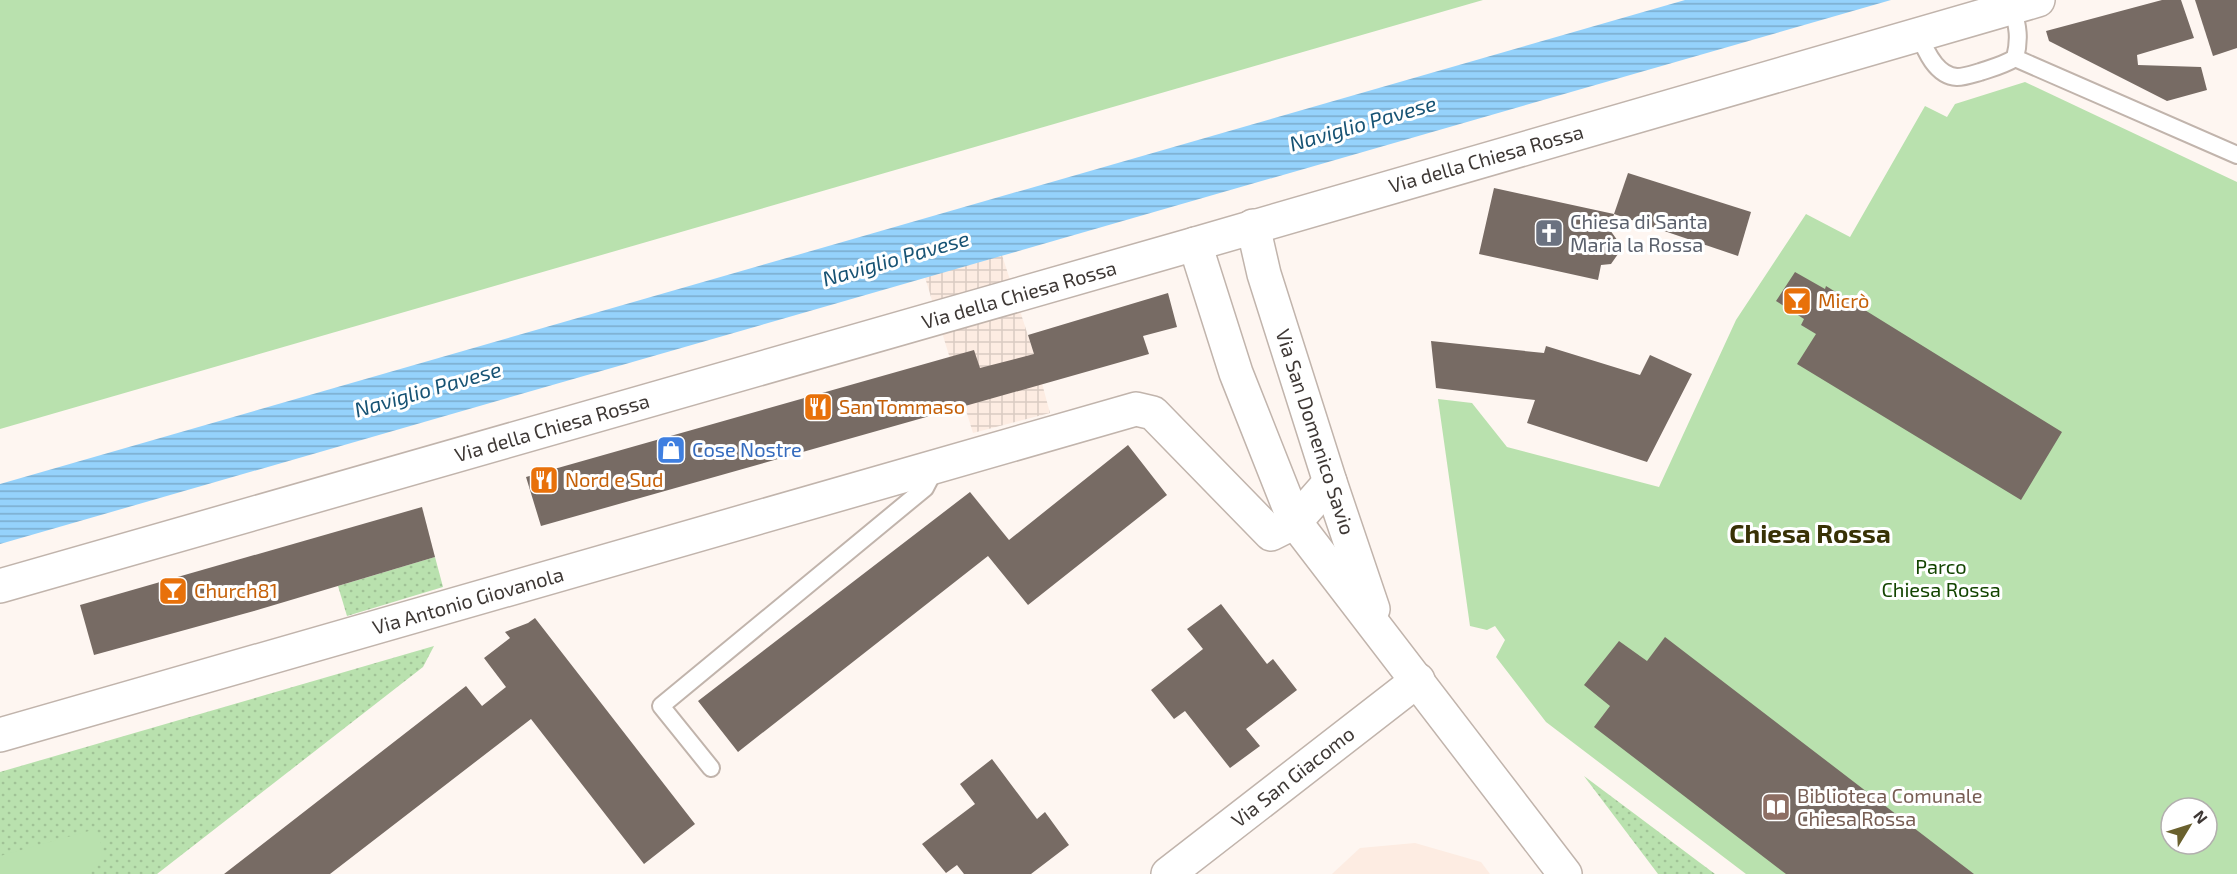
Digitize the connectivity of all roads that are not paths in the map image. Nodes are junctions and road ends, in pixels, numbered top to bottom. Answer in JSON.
{"nodes":[{"id":1,"x":2025,"y":4,"type":"edge"},
{"id":2,"x":1919,"y":34,"type":"junction"},
{"id":3,"x":2015,"y":58,"type":"junction"},
{"id":4,"x":2237,"y":155,"type":"edge"},
{"id":5,"x":1253,"y":226,"type":"junction"},
{"id":6,"x":1195,"y":244,"type":"junction"},
{"id":7,"x":937,"y":466,"type":"junction"},
{"id":8,"x":1330,"y":482,"type":"junction"},
{"id":9,"x":1295,"y":522,"type":"junction"},
{"id":10,"x":0,"y":586,"type":"edge"},
{"id":11,"x":1383,"y":636,"type":"junction"},
{"id":12,"x":1418,"y":680,"type":"junction"},
{"id":13,"x":0,"y":735,"type":"edge"},
{"id":14,"x":711,"y":768,"type":"dead end"},
{"id":15,"x":1168,"y":874,"type":"edge"},
{"id":16,"x":1565,"y":874,"type":"edge"}],
"edges":[{"from":1,"to":2,"type":"street","name":"Via della Chiesa Rossa"},
{"from":1,"to":3,"type":"lane"},
{"from":2,"to":3,"type":"lane"},
{"from":2,"to":5,"type":"street","name":"Via della Chiesa Rossa"},
{"from":3,"to":4,"type":"lane"},
{"from":5,"to":6,"type":"street","name":"Via della Chiesa Rossa"},
{"from":5,"to":8,"type":"street","name":"Via San Domenico Savio"},
{"from":6,"to":9,"type":"street","name":"Via San Domenico Savio"},
{"from":6,"to":10,"type":"street","name":"Via della Chiesa Rossa"},
{"from":7,"to":9,"type":"street","name":"Via Antonio Giovanola"},
{"from":7,"to":13,"type":"street","name":"Via Antonio Giovanola"},
{"from":7,"to":14,"type":"lane"},
{"from":8,"to":9,"type":"street"},
{"from":8,"to":11,"type":"street","name":"Via San Domenico Savio"},
{"from":9,"to":11,"type":"street","name":"Via San Domenico Savio"},
{"from":11,"to":12,"type":"street","name":"Via San Domenico Savio"},
{"from":12,"to":15,"type":"street","name":"Via San Giacomo"},
{"from":12,"to":16,"type":"street","name":"Via San Domenico Savio"}]}
